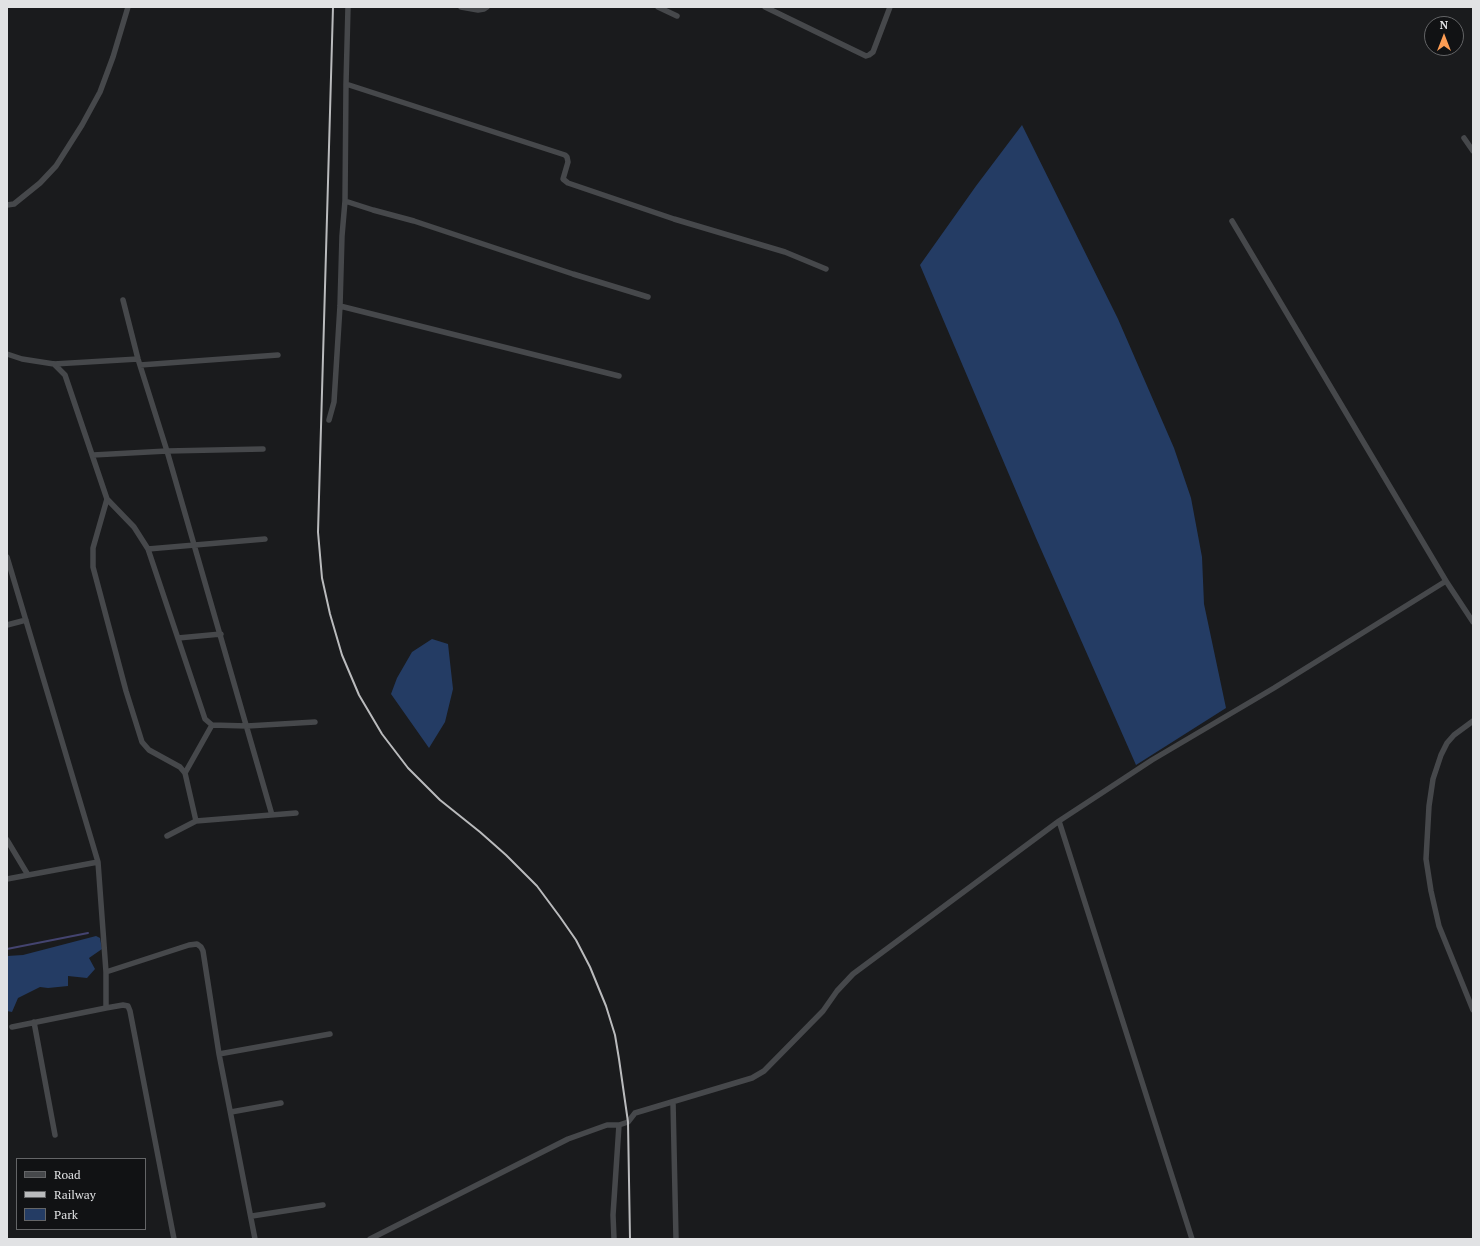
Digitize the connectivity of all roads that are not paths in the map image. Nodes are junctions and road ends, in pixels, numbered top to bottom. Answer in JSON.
{"nodes":[{"id":1,"x":128,"y":7,"type":"edge"},
{"id":2,"x":348,"y":7,"type":"edge"},
{"id":3,"x":461,"y":7,"type":"edge"},
{"id":4,"x":487,"y":7,"type":"edge"},
{"id":5,"x":658,"y":7,"type":"edge"},
{"id":6,"x":765,"y":7,"type":"edge"},
{"id":7,"x":890,"y":7,"type":"edge"},
{"id":8,"x":677,"y":16,"type":"dead end"},
{"id":9,"x":346,"y":84,"type":"junction"},
{"id":10,"x":1464,"y":138,"type":"dead end"},
{"id":11,"x":1473,"y":151,"type":"edge"},
{"id":12,"x":345,"y":200,"type":"junction"},
{"id":13,"x":7,"y":205,"type":"edge"},
{"id":14,"x":1232,"y":221,"type":"dead end"},
{"id":15,"x":826,"y":269,"type":"dead end"},
{"id":16,"x":648,"y":297,"type":"dead end"},
{"id":17,"x":123,"y":300,"type":"dead end"},
{"id":18,"x":340,"y":306,"type":"junction"},
{"id":19,"x":7,"y":354,"type":"edge"},
{"id":20,"x":278,"y":355,"type":"dead end"},
{"id":21,"x":138,"y":359,"type":"junction"},
{"id":22,"x":54,"y":364,"type":"junction"},
{"id":23,"x":140,"y":365,"type":"junction"},
{"id":24,"x":619,"y":376,"type":"dead end"},
{"id":25,"x":329,"y":420,"type":"dead end"},
{"id":26,"x":263,"y":448,"type":"dead end"},
{"id":27,"x":167,"y":451,"type":"junction"},
{"id":28,"x":93,"y":455,"type":"junction"},
{"id":29,"x":108,"y":499,"type":"junction"},
{"id":30,"x":265,"y":539,"type":"dead end"},
{"id":31,"x":194,"y":545,"type":"junction"},
{"id":32,"x":148,"y":549,"type":"junction"},
{"id":33,"x":7,"y":557,"type":"edge"},
{"id":34,"x":1446,"y":581,"type":"junction"},
{"id":35,"x":26,"y":620,"type":"junction"},
{"id":36,"x":1473,"y":622,"type":"edge"},
{"id":37,"x":7,"y":625,"type":"edge"},
{"id":38,"x":220,"y":634,"type":"junction"},
{"id":39,"x":178,"y":638,"type":"junction"},
{"id":40,"x":1473,"y":721,"type":"edge"},
{"id":41,"x":315,"y":722,"type":"dead end"},
{"id":42,"x":212,"y":725,"type":"junction"},
{"id":43,"x":247,"y":726,"type":"junction"},
{"id":44,"x":185,"y":773,"type":"junction"},
{"id":45,"x":296,"y":813,"type":"dead end"},
{"id":46,"x":272,"y":815,"type":"junction"},
{"id":47,"x":196,"y":821,"type":"junction"},
{"id":48,"x":1059,"y":821,"type":"junction"},
{"id":49,"x":168,"y":836,"type":"dead end"},
{"id":50,"x":7,"y":840,"type":"edge"},
{"id":51,"x":98,"y":862,"type":"junction"},
{"id":52,"x":28,"y":875,"type":"junction"},
{"id":53,"x":7,"y":879,"type":"edge"},
{"id":54,"x":106,"y":972,"type":"junction"},
{"id":55,"x":106,"y":1008,"type":"junction"},
{"id":56,"x":1473,"y":1010,"type":"edge"},
{"id":57,"x":34,"y":1022,"type":"junction"},
{"id":58,"x":12,"y":1027,"type":"dead end"},
{"id":59,"x":330,"y":1034,"type":"dead end"},
{"id":60,"x":219,"y":1054,"type":"junction"},
{"id":61,"x":673,"y":1102,"type":"junction"},
{"id":62,"x":281,"y":1103,"type":"dead end"},
{"id":63,"x":231,"y":1112,"type":"junction"},
{"id":64,"x":619,"y":1125,"type":"junction"},
{"id":65,"x":55,"y":1135,"type":"dead end"},
{"id":66,"x":322,"y":1205,"type":"dead end"},
{"id":67,"x":252,"y":1216,"type":"junction"},
{"id":68,"x":374,"y":1238,"type":"edge"},
{"id":69,"x":174,"y":1239,"type":"edge"},
{"id":70,"x":255,"y":1239,"type":"edge"},
{"id":71,"x":614,"y":1239,"type":"edge"},
{"id":72,"x":676,"y":1239,"type":"edge"},
{"id":73,"x":1192,"y":1239,"type":"edge"}],
"edges":[{"from":1,"to":13,"type":"street"},
{"from":2,"to":9,"type":"street"},
{"from":3,"to":4,"type":"street"},
{"from":5,"to":8,"type":"street"},
{"from":6,"to":7,"type":"street"},
{"from":9,"to":12,"type":"street"},
{"from":9,"to":15,"type":"street"},
{"from":10,"to":11,"type":"street"},
{"from":12,"to":16,"type":"street"},
{"from":12,"to":18,"type":"street"},
{"from":14,"to":34,"type":"street"},
{"from":17,"to":21,"type":"street"},
{"from":18,"to":24,"type":"street"},
{"from":18,"to":25,"type":"street"},
{"from":19,"to":22,"type":"street"},
{"from":20,"to":23,"type":"street"},
{"from":21,"to":22,"type":"street"},
{"from":21,"to":23,"type":"street"},
{"from":22,"to":28,"type":"street"},
{"from":23,"to":27,"type":"street"},
{"from":26,"to":27,"type":"street"},
{"from":27,"to":28,"type":"street"},
{"from":27,"to":31,"type":"street"},
{"from":28,"to":29,"type":"street"},
{"from":29,"to":32,"type":"street"},
{"from":29,"to":44,"type":"street"},
{"from":30,"to":31,"type":"street"},
{"from":31,"to":32,"type":"street"},
{"from":31,"to":38,"type":"street"},
{"from":32,"to":39,"type":"street"},
{"from":33,"to":35,"type":"street"},
{"from":34,"to":36,"type":"street"},
{"from":34,"to":48,"type":"street"},
{"from":35,"to":37,"type":"street"},
{"from":35,"to":51,"type":"street"},
{"from":38,"to":39,"type":"street"},
{"from":38,"to":43,"type":"street"},
{"from":39,"to":42,"type":"street"},
{"from":40,"to":56,"type":"street"},
{"from":41,"to":43,"type":"street"},
{"from":42,"to":43,"type":"street"},
{"from":42,"to":44,"type":"street"},
{"from":43,"to":46,"type":"street"},
{"from":44,"to":47,"type":"street"},
{"from":45,"to":46,"type":"street"},
{"from":46,"to":47,"type":"street"},
{"from":47,"to":49,"type":"street"},
{"from":48,"to":61,"type":"street"},
{"from":48,"to":73,"type":"street"},
{"from":50,"to":52,"type":"street"},
{"from":51,"to":52,"type":"street"},
{"from":51,"to":54,"type":"street"},
{"from":52,"to":53,"type":"street"},
{"from":54,"to":55,"type":"street"},
{"from":54,"to":60,"type":"street"},
{"from":55,"to":57,"type":"street"},
{"from":55,"to":69,"type":"street"},
{"from":57,"to":58,"type":"street"},
{"from":57,"to":65,"type":"street"},
{"from":59,"to":60,"type":"street"},
{"from":60,"to":63,"type":"street"},
{"from":61,"to":64,"type":"street"},
{"from":61,"to":72,"type":"street"},
{"from":62,"to":63,"type":"street"},
{"from":63,"to":67,"type":"street"},
{"from":64,"to":68,"type":"street"},
{"from":64,"to":71,"type":"street"},
{"from":66,"to":67,"type":"street"},
{"from":67,"to":70,"type":"street"}]}
